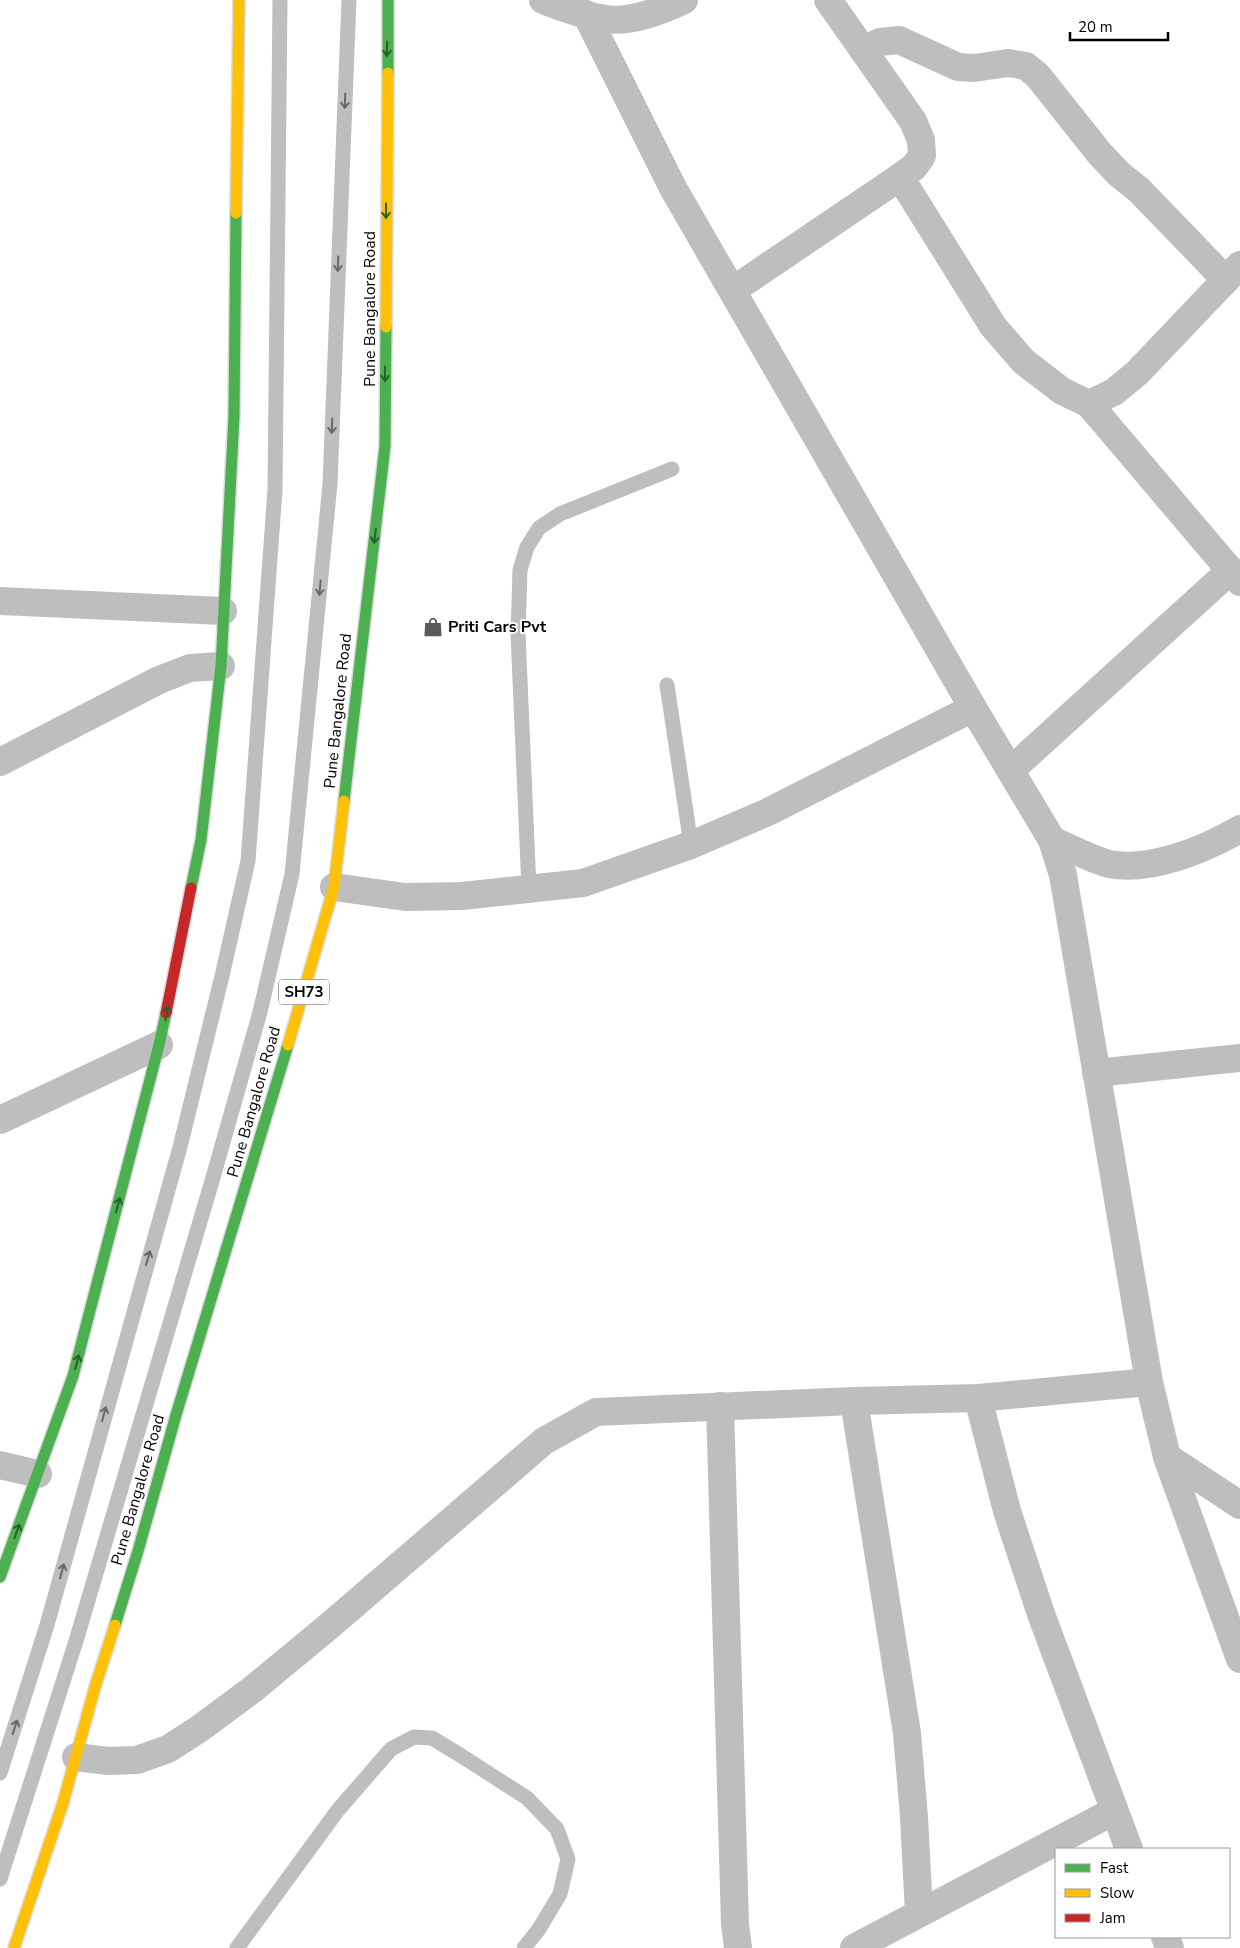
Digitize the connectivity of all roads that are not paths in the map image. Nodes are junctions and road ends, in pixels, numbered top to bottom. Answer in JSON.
{"nodes":[{"id":1,"x":240,"y":0,"type":"edge"},
{"id":2,"x":280,"y":0,"type":"edge"},
{"id":3,"x":349,"y":0,"type":"edge"},
{"id":4,"x":388,"y":0,"type":"edge"},
{"id":5,"x":544,"y":0,"type":"edge"},
{"id":6,"x":684,"y":0,"type":"edge"},
{"id":7,"x":828,"y":0,"type":"edge"},
{"id":8,"x":586,"y":14,"type":"junction"},
{"id":9,"x":863,"y":50,"type":"junction"},
{"id":10,"x":900,"y":177,"type":"junction"},
{"id":11,"x":1233,"y":272,"type":"edge"},
{"id":12,"x":733,"y":290,"type":"junction"},
{"id":13,"x":1089,"y":404,"type":"junction"},
{"id":14,"x":672,"y":469,"type":"dead end"},
{"id":15,"x":1236,"y":576,"type":"edge"},
{"id":16,"x":0,"y":601,"type":"edge"},
{"id":17,"x":223,"y":611,"type":"junction"},
{"id":18,"x":221,"y":666,"type":"junction"},
{"id":19,"x":668,"y":685,"type":"dead end"},
{"id":20,"x":973,"y":708,"type":"junction"},
{"id":21,"x":0,"y":762,"type":"edge"},
{"id":22,"x":1011,"y":770,"type":"junction"},
{"id":23,"x":1240,"y":830,"type":"edge"},
{"id":24,"x":1052,"y":840,"type":"junction"},
{"id":25,"x":692,"y":845,"type":"junction"},
{"id":26,"x":334,"y":887,"type":"junction"},
{"id":27,"x":529,"y":889,"type":"junction"},
{"id":28,"x":159,"y":1045,"type":"junction"},
{"id":29,"x":1240,"y":1058,"type":"edge"},
{"id":30,"x":1096,"y":1073,"type":"junction"},
{"id":31,"x":0,"y":1120,"type":"edge"},
{"id":32,"x":1149,"y":1382,"type":"junction"},
{"id":33,"x":978,"y":1398,"type":"junction"},
{"id":34,"x":854,"y":1401,"type":"junction"},
{"id":35,"x":720,"y":1406,"type":"junction"},
{"id":36,"x":1167,"y":1457,"type":"junction"},
{"id":37,"x":0,"y":1465,"type":"edge"},
{"id":38,"x":38,"y":1474,"type":"junction"},
{"id":39,"x":1240,"y":1505,"type":"edge"},
{"id":40,"x":0,"y":1577,"type":"edge"},
{"id":41,"x":1240,"y":1659,"type":"edge"},
{"id":42,"x":76,"y":1757,"type":"junction"},
{"id":43,"x":0,"y":1773,"type":"edge"},
{"id":44,"x":1114,"y":1811,"type":"junction"},
{"id":45,"x":1130,"y":1848,"type":"edge"},
{"id":46,"x":0,"y":1879,"type":"edge"},
{"id":47,"x":919,"y":1913,"type":"junction"},
{"id":48,"x":14,"y":1948,"type":"edge"},
{"id":49,"x":237,"y":1948,"type":"edge"},
{"id":50,"x":524,"y":1948,"type":"edge"},
{"id":51,"x":738,"y":1948,"type":"edge"},
{"id":52,"x":854,"y":1948,"type":"edge"}],
"edges":[{"from":1,"to":17,"type":"main road"},
{"from":43,"to":2,"type":"lane","one_way":true},
{"from":3,"to":46,"type":"lane","one_way":true},
{"from":4,"to":26,"type":"main road","name":"Pune Bangalore Road","number":"SH73","one_way":true},
{"from":5,"to":8,"type":"street"},
{"from":6,"to":8,"type":"street"},
{"from":7,"to":9,"type":"street"},
{"from":8,"to":12,"type":"street"},
{"from":9,"to":10,"type":"street"},
{"from":9,"to":11,"type":"street"},
{"from":10,"to":12,"type":"street"},
{"from":10,"to":13,"type":"street"},
{"from":11,"to":13,"type":"street"},
{"from":12,"to":20,"type":"street"},
{"from":13,"to":15,"type":"street"},
{"from":14,"to":27,"type":"lane"},
{"from":15,"to":22,"type":"street"},
{"from":16,"to":17,"type":"street"},
{"from":17,"to":18,"type":"main road"},
{"from":18,"to":21,"type":"street"},
{"from":28,"to":18,"type":"main road","one_way":true},
{"from":19,"to":25,"type":"lane"},
{"from":20,"to":22,"type":"street"},
{"from":20,"to":25,"type":"street"},
{"from":22,"to":24,"type":"street"},
{"from":23,"to":24,"type":"street"},
{"from":24,"to":30,"type":"street"},
{"from":25,"to":27,"type":"street"},
{"from":26,"to":27,"type":"street"},
{"from":26,"to":42,"type":"main road","name":"Pune Bangalore Road","number":"SH73"},
{"from":28,"to":31,"type":"street"},
{"from":38,"to":28,"type":"main road","one_way":true},
{"from":29,"to":30,"type":"street"},
{"from":30,"to":32,"type":"street"},
{"from":32,"to":33,"type":"street"},
{"from":32,"to":36,"type":"street"},
{"from":33,"to":34,"type":"street"},
{"from":33,"to":44,"type":"street"},
{"from":34,"to":35,"type":"street"},
{"from":34,"to":47,"type":"street"},
{"from":35,"to":42,"type":"street"},
{"from":35,"to":51,"type":"street"},
{"from":36,"to":39,"type":"street"},
{"from":36,"to":41,"type":"street"},
{"from":37,"to":38,"type":"street"},
{"from":40,"to":38,"type":"main road","one_way":true},
{"from":42,"to":48,"type":"main road","name":"Pune Bangalore Road","number":"SH73"},
{"from":44,"to":45,"type":"street"},
{"from":44,"to":47,"type":"street"},
{"from":47,"to":52,"type":"street"},
{"from":49,"to":50,"type":"lane"}]}
